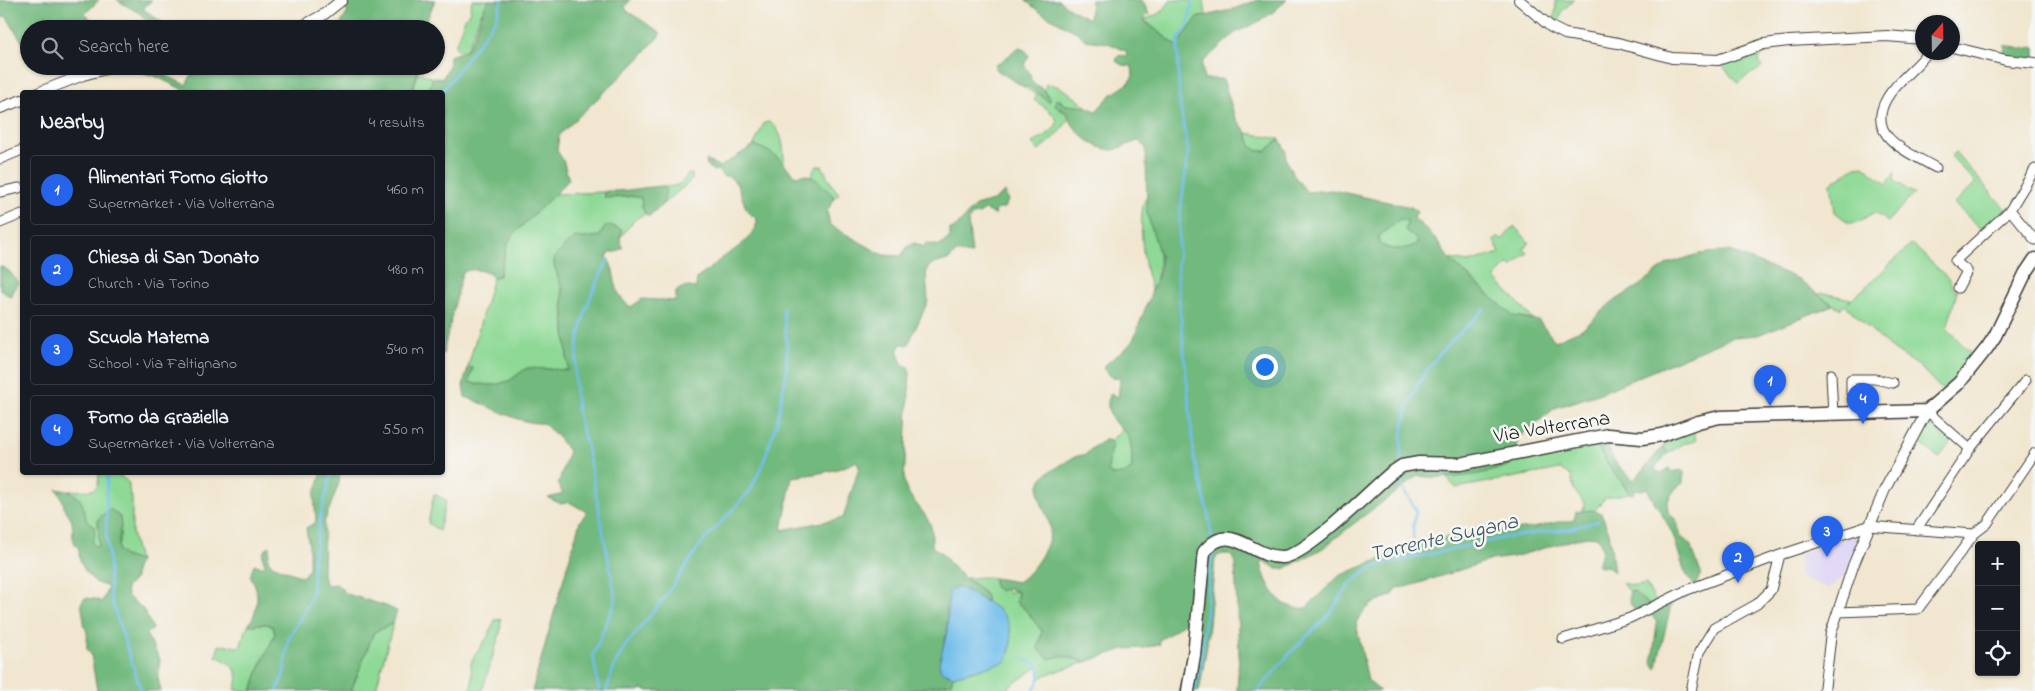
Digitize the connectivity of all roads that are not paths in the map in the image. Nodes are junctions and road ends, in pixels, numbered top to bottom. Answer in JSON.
{"nodes":[{"id":1,"x":342,"y":0,"type":"edge"},
{"id":2,"x":1518,"y":0,"type":"edge"},
{"id":3,"x":314,"y":20,"type":"edge"},
{"id":4,"x":1915,"y":39,"type":"edge"},
{"id":5,"x":1960,"y":49,"type":"edge"},
{"id":6,"x":1921,"y":60,"type":"edge"},
{"id":7,"x":2035,"y":63,"type":"edge"},
{"id":8,"x":83,"y":75,"type":"edge"},
{"id":9,"x":45,"y":90,"type":"edge"},
{"id":10,"x":20,"y":101,"type":"edge"},
{"id":11,"x":0,"y":108,"type":"edge"},
{"id":12,"x":20,"y":151,"type":"edge"},
{"id":13,"x":0,"y":159,"type":"edge"},
{"id":14,"x":1936,"y":168,"type":"dead end"},
{"id":15,"x":2035,"y":168,"type":"edge"},
{"id":16,"x":19,"y":188,"type":"dead end"},
{"id":17,"x":0,"y":192,"type":"edge"},
{"id":18,"x":2010,"y":210,"type":"junction"},
{"id":19,"x":20,"y":215,"type":"edge"},
{"id":20,"x":0,"y":223,"type":"edge"},
{"id":21,"x":2035,"y":240,"type":"edge"},
{"id":22,"x":2035,"y":259,"type":"edge"},
{"id":23,"x":1958,"y":288,"type":"dead end"},
{"id":24,"x":1831,"y":374,"type":"dead end"},
{"id":25,"x":2026,"y":380,"type":"dead end"},
{"id":26,"x":1893,"y":383,"type":"dead end"},
{"id":27,"x":1927,"y":411,"type":"junction"},
{"id":28,"x":1833,"y":414,"type":"junction"},
{"id":29,"x":1856,"y":414,"type":"junction"},
{"id":30,"x":1970,"y":450,"type":"junction"},
{"id":31,"x":2035,"y":453,"type":"edge"},
{"id":32,"x":1868,"y":526,"type":"junction"},
{"id":33,"x":1916,"y":530,"type":"junction"},
{"id":34,"x":1974,"y":534,"type":"junction"},
{"id":35,"x":1780,"y":555,"type":"junction"},
{"id":36,"x":1838,"y":612,"type":"junction"},
{"id":37,"x":1563,"y":639,"type":"dead end"},
{"id":38,"x":1188,"y":691,"type":"edge"},
{"id":39,"x":1691,"y":691,"type":"edge"},
{"id":40,"x":1824,"y":691,"type":"edge"}],
"edges":[{"from":1,"to":3,"type":"street"},
{"from":2,"to":4,"type":"street"},
{"from":5,"to":7,"type":"street"},
{"from":6,"to":14,"type":"street"},
{"from":8,"to":9,"type":"street"},
{"from":10,"to":11,"type":"street"},
{"from":12,"to":13,"type":"street"},
{"from":15,"to":18,"type":"street"},
{"from":16,"to":17,"type":"street"},
{"from":18,"to":21,"type":"street"},
{"from":18,"to":23,"type":"street"},
{"from":19,"to":20,"type":"street"},
{"from":22,"to":27,"type":"main road"},
{"from":24,"to":28,"type":"street"},
{"from":25,"to":30,"type":"street"},
{"from":26,"to":29,"type":"street"},
{"from":27,"to":29,"type":"main road","name":"Via Volterrana"},
{"from":27,"to":30,"type":"street"},
{"from":27,"to":32,"type":"street"},
{"from":28,"to":29,"type":"main road","name":"Via Volterrana"},
{"from":28,"to":38,"type":"main road","name":"Via Volterrana"},
{"from":30,"to":33,"type":"street"},
{"from":31,"to":34,"type":"street"},
{"from":32,"to":33,"type":"street"},
{"from":32,"to":35,"type":"street"},
{"from":32,"to":36,"type":"street"},
{"from":33,"to":34,"type":"street"},
{"from":34,"to":36,"type":"street"},
{"from":35,"to":37,"type":"street"},
{"from":35,"to":39,"type":"street"},
{"from":36,"to":40,"type":"street"}]}
